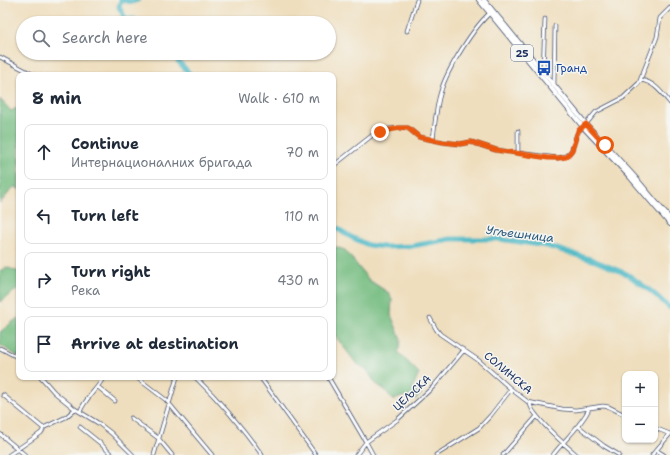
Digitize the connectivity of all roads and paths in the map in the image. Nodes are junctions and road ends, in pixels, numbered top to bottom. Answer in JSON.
{"nodes":[{"id":1,"x":417,"y":0,"type":"edge"},
{"id":2,"x":479,"y":0,"type":"edge"},
{"id":3,"x":484,"y":0,"type":"edge"},
{"id":4,"x":670,"y":8,"type":"edge"},
{"id":5,"x":490,"y":13,"type":"junction"},
{"id":6,"x":545,"y":19,"type":"dead end"},
{"id":7,"x":555,"y":26,"type":"dead end"},
{"id":8,"x":407,"y":30,"type":"dead end"},
{"id":9,"x":0,"y":58,"type":"edge"},
{"id":10,"x":28,"y":72,"type":"edge"},
{"id":11,"x":543,"y":72,"type":"junction"},
{"id":12,"x":641,"y":80,"type":"junction"},
{"id":13,"x":554,"y":85,"type":"junction"},
{"id":14,"x":670,"y":103,"type":"edge"},
{"id":15,"x":585,"y":126,"type":"junction"},
{"id":16,"x":518,"y":131,"type":"dead end"},
{"id":17,"x":433,"y":140,"type":"junction"},
{"id":18,"x":518,"y":152,"type":"junction"},
{"id":19,"x":336,"y":164,"type":"edge"},
{"id":20,"x":670,"y":218,"type":"edge"},
{"id":21,"x":670,"y":224,"type":"edge"},
{"id":22,"x":430,"y":318,"type":"dead end"},
{"id":23,"x":0,"y":348,"type":"edge"},
{"id":24,"x":464,"y":350,"type":"junction"},
{"id":25,"x":16,"y":356,"type":"edge"},
{"id":26,"x":44,"y":380,"type":"edge"},
{"id":27,"x":102,"y":380,"type":"edge"},
{"id":28,"x":140,"y":380,"type":"edge"},
{"id":29,"x":176,"y":380,"type":"edge"},
{"id":30,"x":198,"y":380,"type":"edge"},
{"id":31,"x":262,"y":380,"type":"edge"},
{"id":32,"x":330,"y":380,"type":"edge"},
{"id":33,"x":98,"y":387,"type":"junction"},
{"id":34,"x":511,"y":389,"type":"junction"},
{"id":35,"x":3,"y":395,"type":"dead end"},
{"id":36,"x":115,"y":401,"type":"dead end"},
{"id":37,"x":169,"y":403,"type":"junction"},
{"id":38,"x":530,"y":403,"type":"junction"},
{"id":39,"x":589,"y":408,"type":"junction"},
{"id":40,"x":75,"y":409,"type":"junction"},
{"id":41,"x":80,"y":412,"type":"junction"},
{"id":42,"x":622,"y":414,"type":"edge"},
{"id":43,"x":537,"y":416,"type":"junction"},
{"id":44,"x":131,"y":418,"type":"dead end"},
{"id":45,"x":578,"y":426,"type":"junction"},
{"id":46,"x":80,"y":427,"type":"dead end"},
{"id":47,"x":43,"y":428,"type":"junction"},
{"id":48,"x":658,"y":429,"type":"edge"},
{"id":49,"x":0,"y":434,"type":"edge"},
{"id":50,"x":670,"y":434,"type":"edge"},
{"id":51,"x":158,"y":438,"type":"junction"},
{"id":52,"x":366,"y":442,"type":"junction"},
{"id":53,"x":562,"y":442,"type":"junction"},
{"id":54,"x":17,"y":449,"type":"junction"},
{"id":55,"x":656,"y":450,"type":"junction"},
{"id":56,"x":9,"y":455,"type":"edge"},
{"id":57,"x":25,"y":455,"type":"edge"},
{"id":58,"x":112,"y":455,"type":"edge"},
{"id":59,"x":133,"y":455,"type":"edge"},
{"id":60,"x":154,"y":455,"type":"edge"},
{"id":61,"x":172,"y":455,"type":"edge"},
{"id":62,"x":212,"y":455,"type":"edge"},
{"id":63,"x":262,"y":455,"type":"edge"},
{"id":64,"x":316,"y":455,"type":"edge"},
{"id":65,"x":356,"y":455,"type":"edge"},
{"id":66,"x":373,"y":455,"type":"edge"},
{"id":67,"x":436,"y":455,"type":"edge"},
{"id":68,"x":503,"y":455,"type":"edge"},
{"id":69,"x":553,"y":455,"type":"edge"},
{"id":70,"x":577,"y":455,"type":"edge"},
{"id":71,"x":618,"y":455,"type":"edge"},
{"id":72,"x":652,"y":455,"type":"edge"},
{"id":73,"x":664,"y":455,"type":"edge"}],
"edges":[{"from":1,"to":8,"type":"street"},
{"from":2,"to":5,"type":"main road","number":"25"},
{"from":3,"to":11,"type":"main road","number":"25"},
{"from":4,"to":12,"type":"street"},
{"from":5,"to":15,"type":"main road","number":"25"},
{"from":5,"to":17,"type":"street"},
{"from":6,"to":11,"type":"street"},
{"from":7,"to":13,"type":"street"},
{"from":9,"to":10,"type":"street"},
{"from":11,"to":13,"type":"main road","number":"25"},
{"from":12,"to":14,"type":"street"},
{"from":12,"to":15,"type":"street"},
{"from":13,"to":15,"type":"main road","number":"25"},
{"from":15,"to":18,"type":"street"},
{"from":15,"to":20,"type":"main road","number":"25"},
{"from":15,"to":21,"type":"main road","number":"25"},
{"from":16,"to":18,"type":"street"},
{"from":17,"to":18,"type":"street"},
{"from":17,"to":19,"type":"street"},
{"from":22,"to":24,"type":"street","name":"СОЛИНСКА"},
{"from":23,"to":25,"type":"street"},
{"from":24,"to":34,"type":"street","name":"СОЛИНСКА"},
{"from":24,"to":52,"type":"street","name":"ЦЕЉСКА"},
{"from":26,"to":40,"type":"street"},
{"from":27,"to":33,"type":"street"},
{"from":28,"to":37,"type":"street"},
{"from":29,"to":37,"type":"street"},
{"from":30,"to":63,"type":"street"},
{"from":31,"to":64,"type":"street"},
{"from":32,"to":52,"type":"street"},
{"from":33,"to":36,"type":"street"},
{"from":33,"to":41,"type":"street"},
{"from":34,"to":38,"type":"street","name":"СОЛИНСКА"},
{"from":34,"to":67,"type":"street"},
{"from":35,"to":47,"type":"street"},
{"from":37,"to":51,"type":"street"},
{"from":37,"to":62,"type":"street"},
{"from":38,"to":39,"type":"street","name":"СОЛИНСКА"},
{"from":38,"to":43,"type":"street"},
{"from":39,"to":42,"type":"street","name":"СОЛИНСКА"},
{"from":39,"to":45,"type":"street"},
{"from":40,"to":41,"type":"street"},
{"from":40,"to":47,"type":"street"},
{"from":41,"to":59,"type":"street"},
{"from":43,"to":53,"type":"street"},
{"from":43,"to":68,"type":"street"},
{"from":44,"to":51,"type":"street"},
{"from":45,"to":53,"type":"street"},
{"from":45,"to":71,"type":"street"},
{"from":46,"to":58,"type":"street"},
{"from":47,"to":54,"type":"street"},
{"from":48,"to":50,"type":"street"},
{"from":49,"to":54,"type":"street"},
{"from":50,"to":55,"type":"street"},
{"from":51,"to":60,"type":"street"},
{"from":51,"to":61,"type":"street"},
{"from":52,"to":65,"type":"street","name":"ЦЕЉСКА"},
{"from":52,"to":66,"type":"street"},
{"from":53,"to":69,"type":"street"},
{"from":53,"to":70,"type":"street"},
{"from":54,"to":56,"type":"street"},
{"from":54,"to":57,"type":"street"},
{"from":55,"to":72,"type":"street"},
{"from":55,"to":73,"type":"street"}]}
